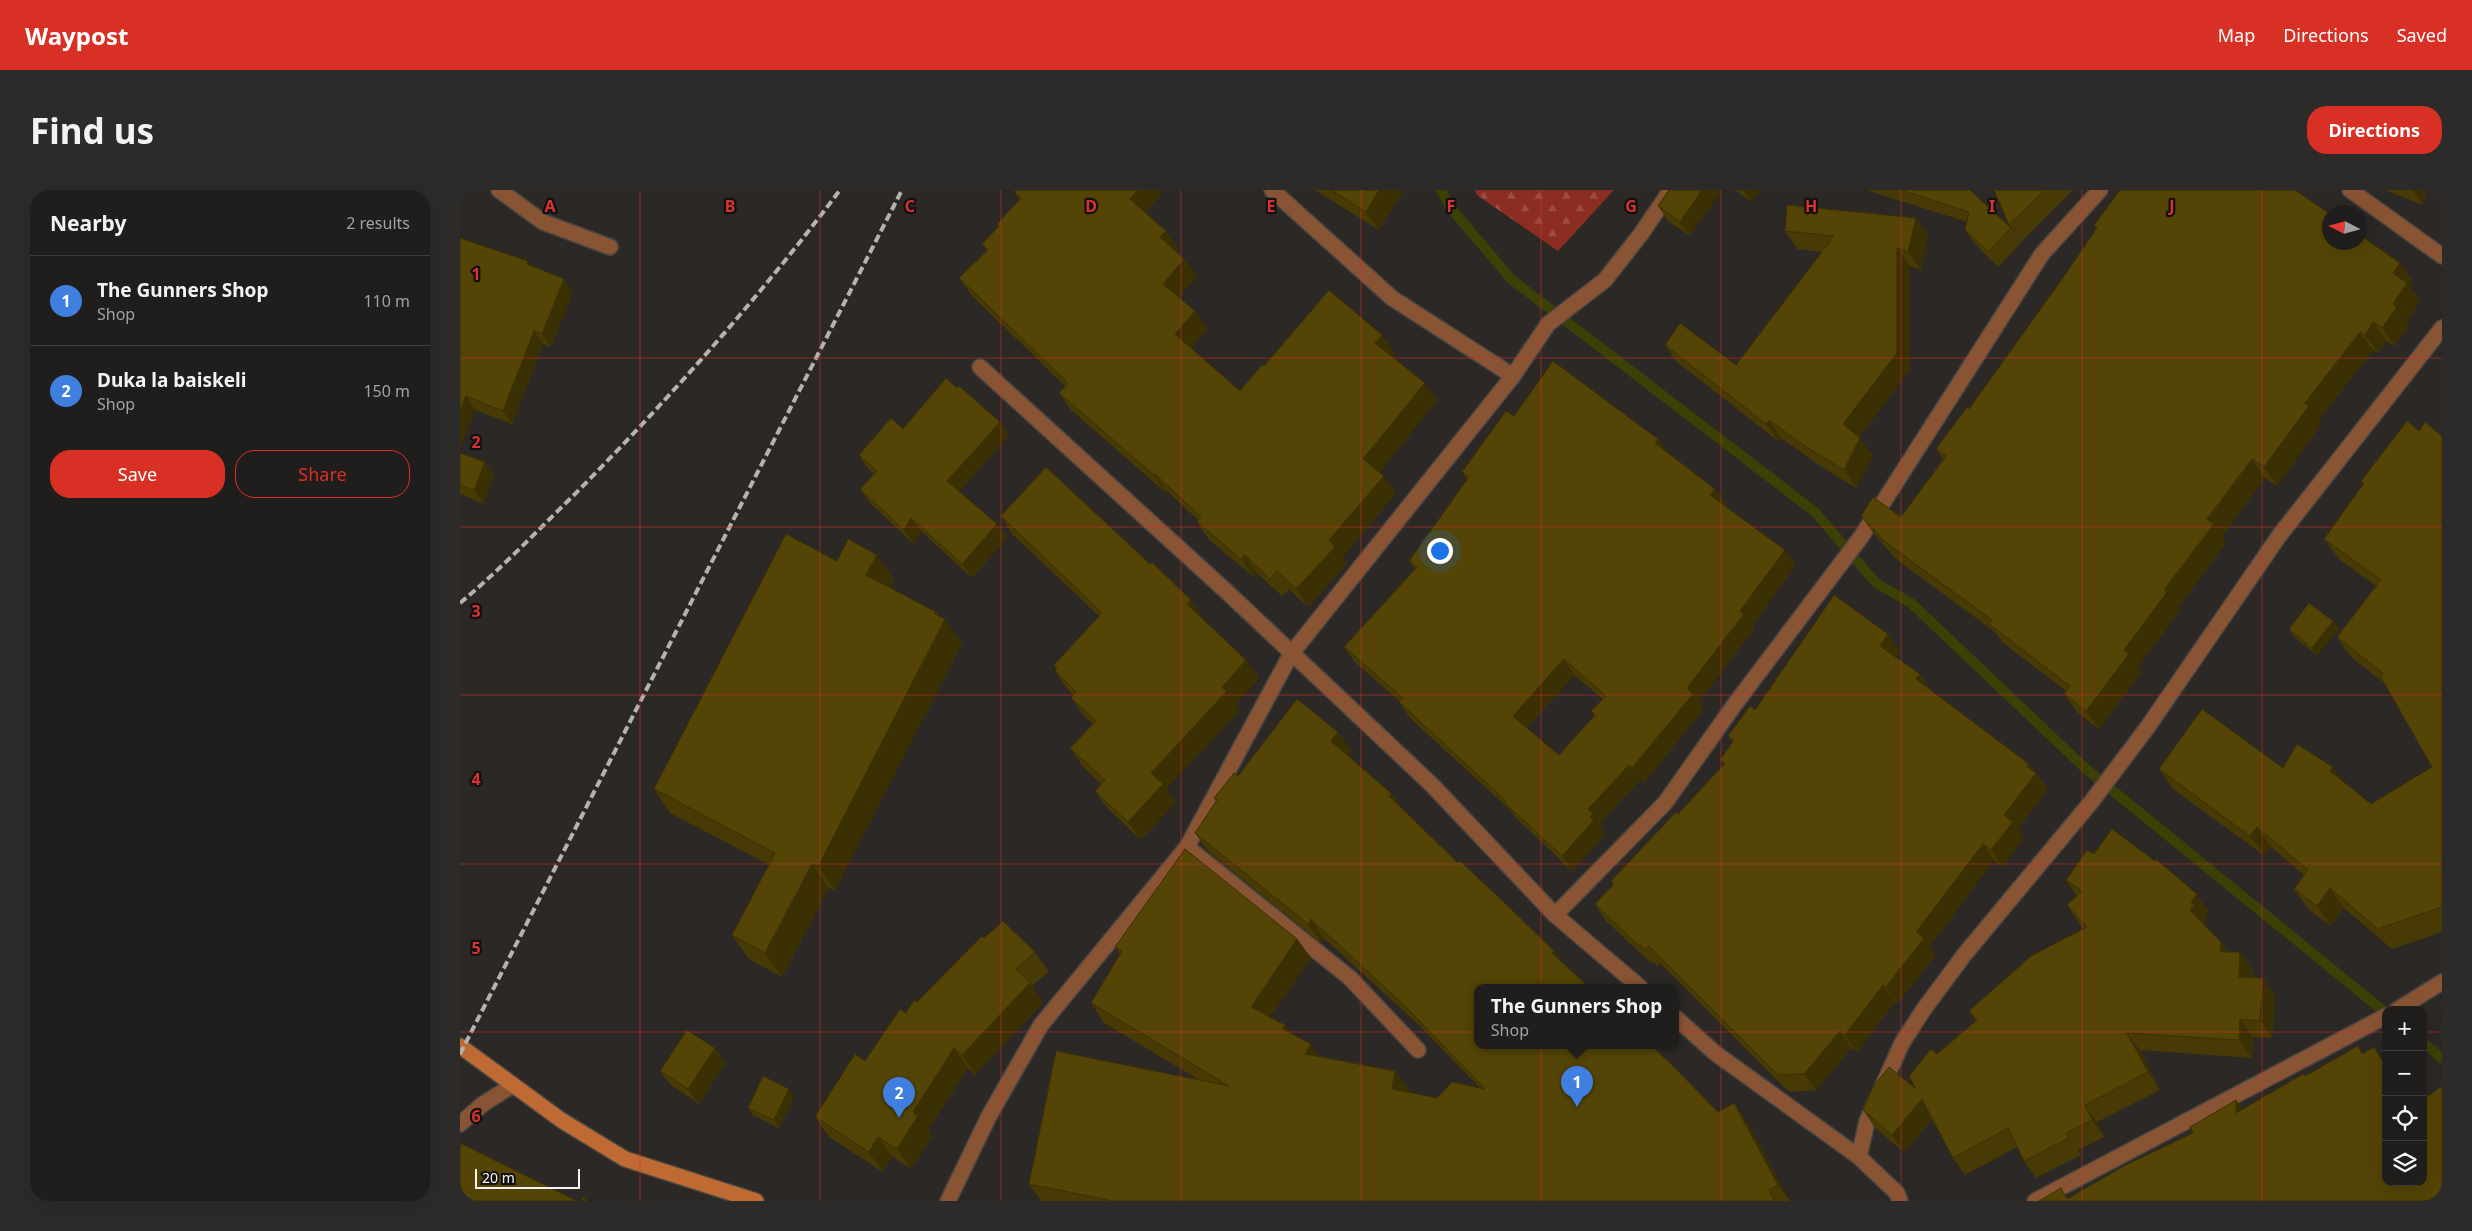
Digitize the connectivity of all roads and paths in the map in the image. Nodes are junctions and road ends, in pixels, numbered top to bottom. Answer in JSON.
{"nodes":[{"id":1,"x":499,"y":190,"type":"edge"},
{"id":2,"x":1272,"y":190,"type":"edge"},
{"id":3,"x":1670,"y":190,"type":"edge"},
{"id":4,"x":2100,"y":190,"type":"edge"},
{"id":5,"x":2350,"y":190,"type":"edge"},
{"id":6,"x":610,"y":247,"type":"dead end"},
{"id":7,"x":2442,"y":256,"type":"edge"},
{"id":8,"x":2442,"y":328,"type":"edge"},
{"id":9,"x":980,"y":367,"type":"dead end"},
{"id":10,"x":1513,"y":376,"type":"junction"},
{"id":11,"x":1290,"y":654,"type":"junction"},
{"id":12,"x":1187,"y":847,"type":"junction"},
{"id":13,"x":1555,"y":915,"type":"junction"},
{"id":14,"x":2442,"y":982,"type":"edge"},
{"id":15,"x":1636,"y":984,"type":"edge"},
{"id":16,"x":2405,"y":1006,"type":"edge"},
{"id":17,"x":2382,"y":1018,"type":"edge"},
{"id":18,"x":1679,"y":1021,"type":"edge"},
{"id":19,"x":460,"y":1046,"type":"edge"},
{"id":20,"x":1418,"y":1050,"type":"dead end"},
{"id":21,"x":513,"y":1085,"type":"junction"},
{"id":22,"x":460,"y":1124,"type":"edge"},
{"id":23,"x":1859,"y":1157,"type":"junction"},
{"id":24,"x":756,"y":1201,"type":"edge"},
{"id":25,"x":948,"y":1201,"type":"edge"},
{"id":26,"x":1900,"y":1201,"type":"edge"},
{"id":27,"x":2035,"y":1201,"type":"edge"}],
"edges":[{"from":1,"to":6,"type":"street"},
{"from":2,"to":10,"type":"street"},
{"from":3,"to":10,"type":"street"},
{"from":4,"to":13,"type":"street"},
{"from":5,"to":7,"type":"street"},
{"from":8,"to":23,"type":"street"},
{"from":9,"to":11,"type":"street"},
{"from":10,"to":11,"type":"street"},
{"from":11,"to":12,"type":"street"},
{"from":11,"to":13,"type":"street"},
{"from":12,"to":20,"type":"street"},
{"from":12,"to":25,"type":"street"},
{"from":13,"to":15,"type":"street"},
{"from":14,"to":16,"type":"street"},
{"from":17,"to":27,"type":"street"},
{"from":18,"to":23,"type":"street"},
{"from":19,"to":21,"type":"main road"},
{"from":21,"to":22,"type":"street"},
{"from":21,"to":24,"type":"main road"},
{"from":23,"to":26,"type":"street"}]}
